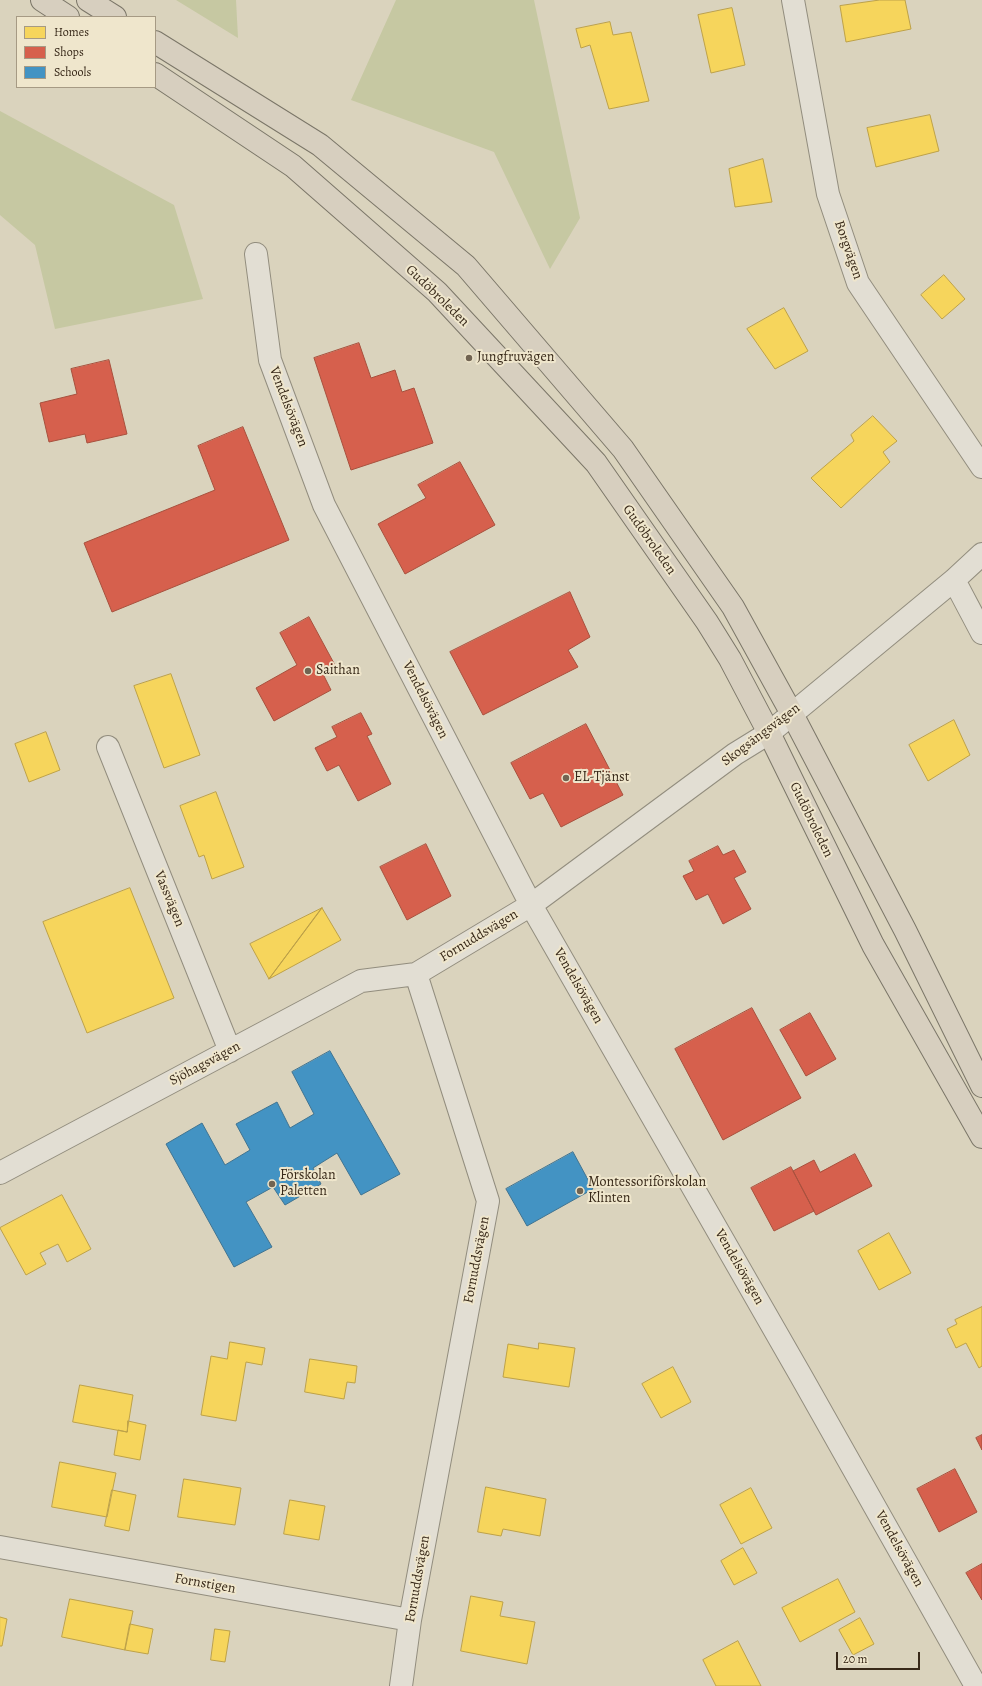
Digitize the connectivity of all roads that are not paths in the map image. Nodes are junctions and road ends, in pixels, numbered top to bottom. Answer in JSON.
{"nodes":[{"id":1,"x":42,"y":0,"type":"edge"},
{"id":2,"x":88,"y":0,"type":"edge"},
{"id":3,"x":793,"y":0,"type":"edge"},
{"id":4,"x":66,"y":16,"type":"edge"},
{"id":5,"x":113,"y":16,"type":"edge"},
{"id":6,"x":156,"y":43,"type":"edge"},
{"id":7,"x":156,"y":75,"type":"edge"},
{"id":8,"x":256,"y":254,"type":"dead end"},
{"id":9,"x":982,"y":467,"type":"edge"},
{"id":10,"x":982,"y":554,"type":"edge"},
{"id":11,"x":954,"y":580,"type":"junction"},
{"id":12,"x":982,"y":634,"type":"edge"},
{"id":13,"x":792,"y":714,"type":"junction"},
{"id":14,"x":768,"y":733,"type":"junction"},
{"id":15,"x":108,"y":747,"type":"dead end"},
{"id":16,"x":531,"y":905,"type":"junction"},
{"id":17,"x":416,"y":974,"type":"junction"},
{"id":18,"x":230,"y":1051,"type":"junction"},
{"id":19,"x":982,"y":1086,"type":"edge"},
{"id":20,"x":982,"y":1137,"type":"edge"},
{"id":21,"x":0,"y":1173,"type":"edge"},
{"id":22,"x":0,"y":1547,"type":"edge"},
{"id":23,"x":410,"y":1620,"type":"junction"},
{"id":24,"x":401,"y":1686,"type":"edge"},
{"id":25,"x":976,"y":1686,"type":"edge"}],
"edges":[{"from":1,"to":4,"type":"main road"},
{"from":2,"to":5,"type":"main road"},
{"from":3,"to":9,"type":"street","name":"Borgvägen"},
{"from":6,"to":13,"type":"main road"},
{"from":7,"to":14,"type":"main road","name":"Gudöbroleden"},
{"from":8,"to":16,"type":"street","name":"Vendelsövägen"},
{"from":10,"to":11,"type":"street","name":"Skogsängsvägen"},
{"from":11,"to":12,"type":"street"},
{"from":11,"to":13,"type":"street","name":"Skogsängsvägen"},
{"from":13,"to":14,"type":"street","name":"Skogsängsvägen"},
{"from":13,"to":19,"type":"main road"},
{"from":14,"to":16,"type":"street","name":"Skogsängsvägen"},
{"from":14,"to":20,"type":"main road","name":"Gudöbroleden"},
{"from":15,"to":18,"type":"street","name":"Vassvägen"},
{"from":16,"to":17,"type":"street","name":"Fornuddsvägen"},
{"from":16,"to":25,"type":"street","name":"Vendelsövägen"},
{"from":17,"to":18,"type":"street","name":"Sjöhagsvägen"},
{"from":17,"to":23,"type":"street","name":"Fornuddsvägen"},
{"from":18,"to":21,"type":"street","name":"Sjöhagsvägen"},
{"from":22,"to":23,"type":"street","name":"Fornstigen"},
{"from":23,"to":24,"type":"street","name":"Fornuddsvägen"}]}
